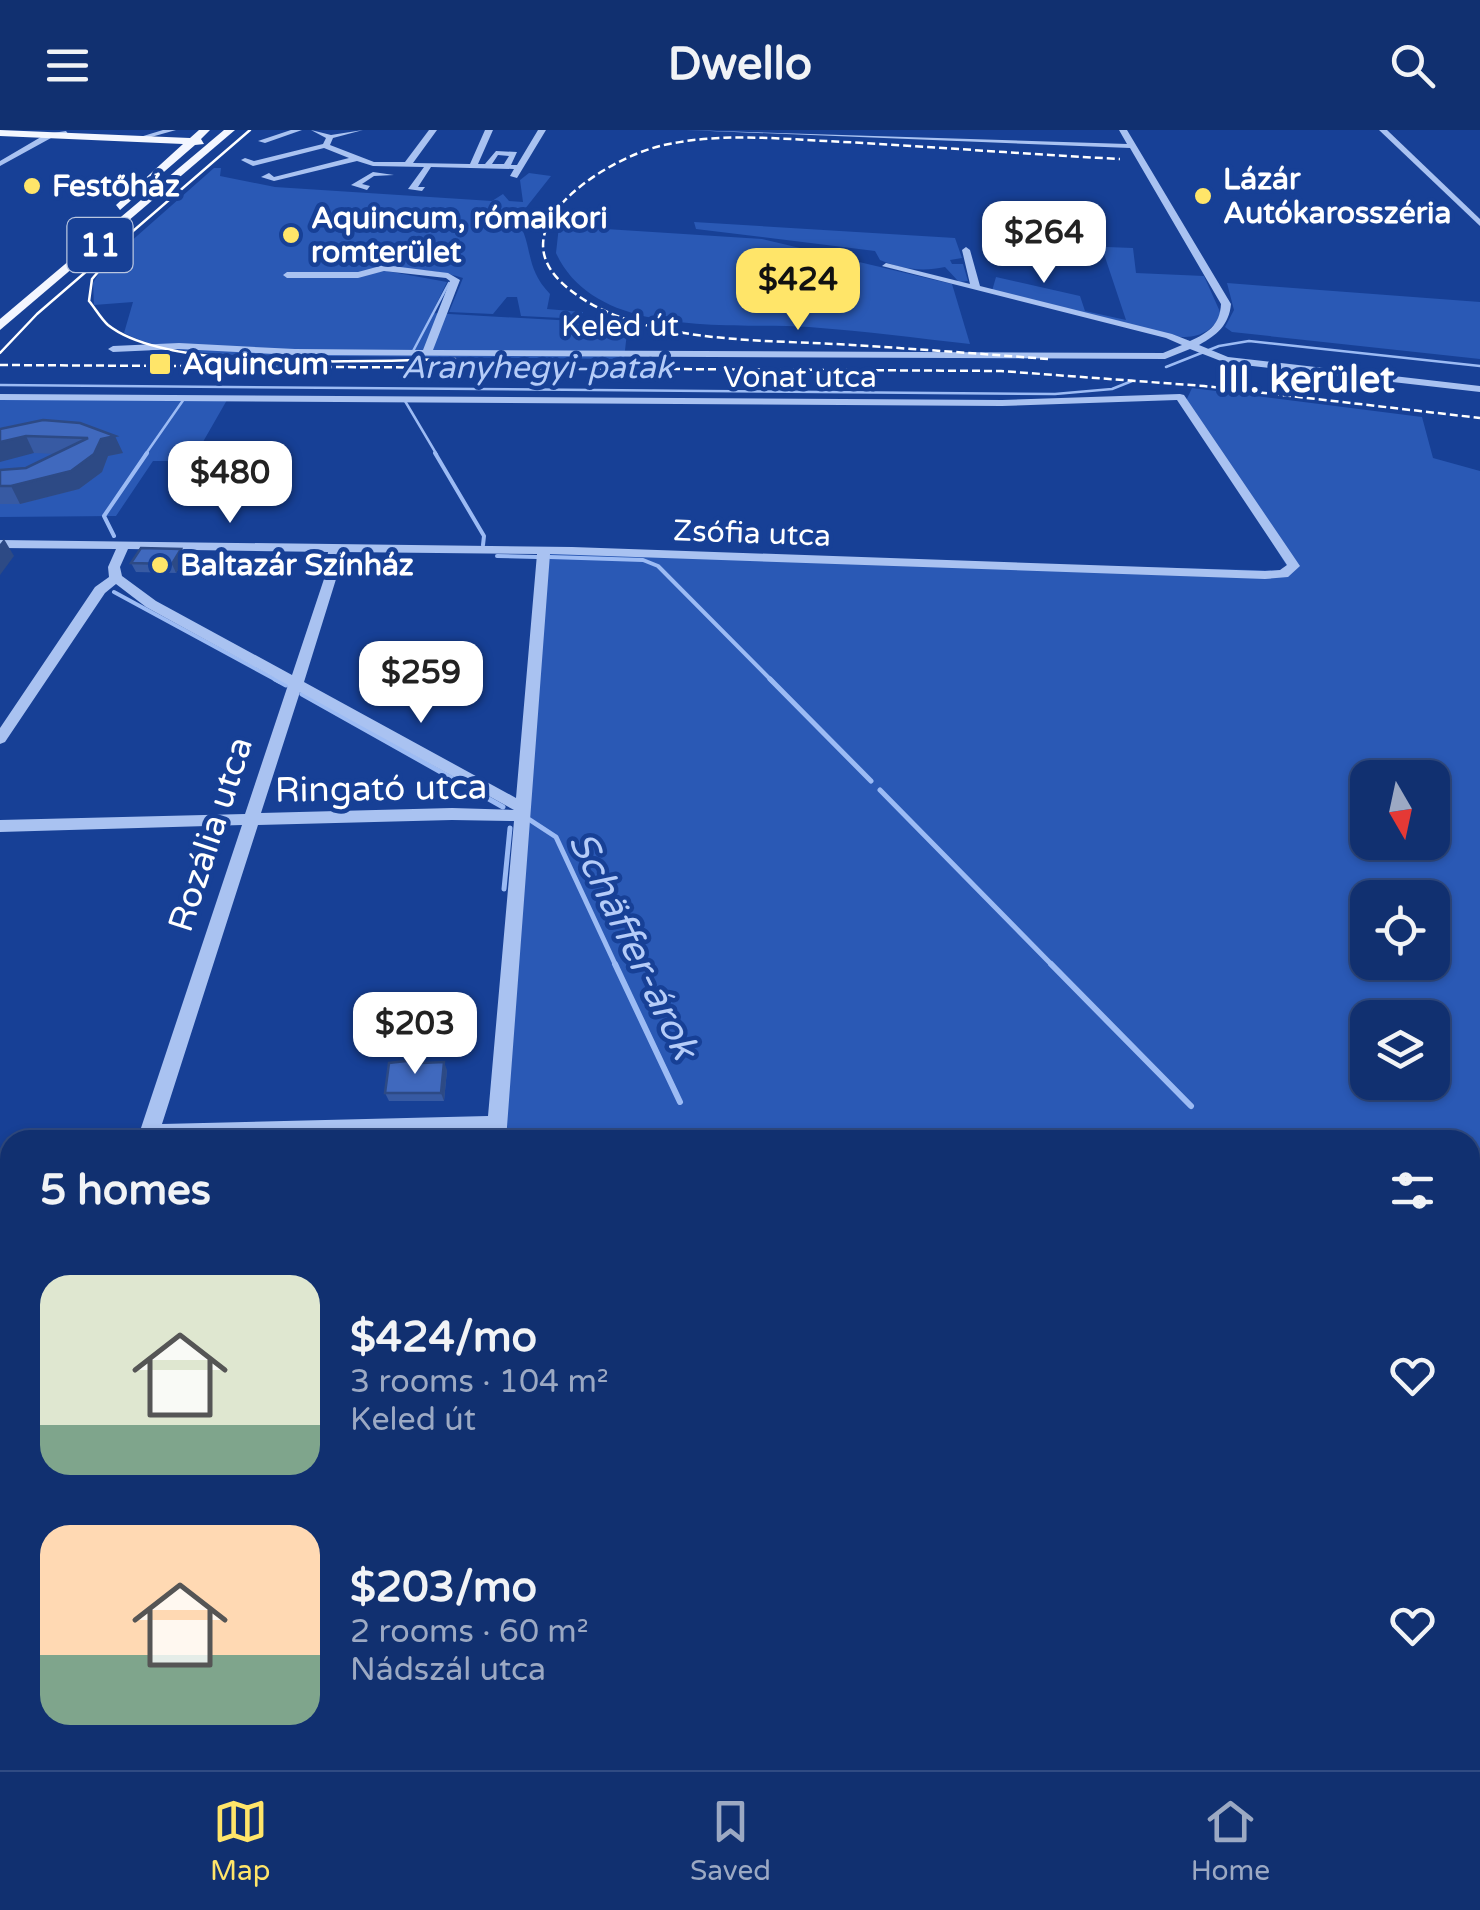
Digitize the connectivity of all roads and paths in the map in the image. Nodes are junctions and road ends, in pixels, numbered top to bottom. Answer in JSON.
{"nodes":[{"id":1,"x":172,"y":130,"type":"edge"},
{"id":2,"x":298,"y":130,"type":"edge"},
{"id":3,"x":314,"y":130,"type":"edge"},
{"id":4,"x":359,"y":130,"type":"edge"},
{"id":5,"x":433,"y":130,"type":"edge"},
{"id":6,"x":489,"y":130,"type":"edge"},
{"id":7,"x":532,"y":130,"type":"edge"},
{"id":8,"x":542,"y":130,"type":"edge"},
{"id":9,"x":690,"y":130,"type":"edge"},
{"id":10,"x":1123,"y":130,"type":"edge"},
{"id":11,"x":1383,"y":130,"type":"edge"},
{"id":12,"x":0,"y":132,"type":"edge"},
{"id":13,"x":830,"y":132,"type":"edge"},
{"id":14,"x":50,"y":134,"type":"junction"},
{"id":15,"x":226,"y":134,"type":"edge"},
{"id":16,"x":144,"y":136,"type":"junction"},
{"id":17,"x":201,"y":140,"type":"edge"},
{"id":18,"x":262,"y":140,"type":"dead end"},
{"id":19,"x":328,"y":141,"type":"junction"},
{"id":20,"x":1132,"y":146,"type":"junction"},
{"id":21,"x":355,"y":159,"type":"junction"},
{"id":22,"x":245,"y":160,"type":"dead end"},
{"id":23,"x":0,"y":164,"type":"edge"},
{"id":24,"x":404,"y":165,"type":"junction"},
{"id":25,"x":429,"y":165,"type":"junction"},
{"id":26,"x":473,"y":166,"type":"junction"},
{"id":27,"x":487,"y":166,"type":"junction"},
{"id":28,"x":506,"y":167,"type":"junction"},
{"id":29,"x":519,"y":167,"type":"junction"},
{"id":30,"x":270,"y":174,"type":"dead end"},
{"id":31,"x":512,"y":179,"type":"dead end"},
{"id":32,"x":367,"y":188,"type":"dead end"},
{"id":33,"x":422,"y":189,"type":"dead end"},
{"id":34,"x":1480,"y":224,"type":"edge"},
{"id":35,"x":966,"y":250,"type":"dead end"},
{"id":36,"x":886,"y":266,"type":"dead end"},
{"id":37,"x":287,"y":276,"type":"dead end"},
{"id":38,"x":976,"y":289,"type":"junction"},
{"id":39,"x":0,"y":308,"type":"edge"},
{"id":40,"x":0,"y":326,"type":"edge"},
{"id":41,"x":1192,"y":347,"type":"junction"},
{"id":42,"x":114,"y":350,"type":"dead end"},
{"id":43,"x":416,"y":353,"type":"junction"},
{"id":44,"x":1480,"y":389,"type":"edge"},
{"id":45,"x":0,"y":397,"type":"edge"},
{"id":46,"x":1180,"y":397,"type":"joint"},
{"id":47,"x":0,"y":544,"type":"edge"},
{"id":48,"x":124,"y":546,"type":"junction"},
{"id":49,"x":334,"y":548,"type":"junction"},
{"id":50,"x":544,"y":551,"type":"junction"},
{"id":51,"x":116,"y":578,"type":"junction"},
{"id":52,"x":297,"y":682,"type":"junction"},
{"id":53,"x":0,"y":739,"type":"edge"},
{"id":54,"x":524,"y":812,"type":"junction"},
{"id":55,"x":252,"y":819,"type":"junction"},
{"id":56,"x":0,"y":826,"type":"edge"},
{"id":57,"x":151,"y":1130,"type":"edge"},
{"id":58,"x":497,"y":1130,"type":"edge"}],
"edges":[{"from":1,"to":16,"type":"street"},
{"from":2,"to":18,"type":"street"},
{"from":3,"to":19,"type":"street"},
{"from":4,"to":19,"type":"street"},
{"from":5,"to":24,"type":"street"},
{"from":6,"to":26,"type":"street"},
{"from":7,"to":8,"type":"street"},
{"from":8,"to":29,"type":"street"},
{"from":9,"to":13,"type":"street"},
{"from":10,"to":20,"type":"street"},
{"from":11,"to":34,"type":"street"},
{"from":12,"to":14,"type":"main road"},
{"from":13,"to":20,"type":"street"},
{"from":14,"to":16,"type":"main road"},
{"from":14,"to":17,"type":"main road"},
{"from":14,"to":23,"type":"street"},
{"from":15,"to":17,"type":"main road","number":"11"},
{"from":16,"to":17,"type":"main road"},
{"from":17,"to":39,"type":"main road","number":"11"},
{"from":17,"to":40,"type":"main road","number":"11"},
{"from":19,"to":21,"type":"street"},
{"from":19,"to":22,"type":"street"},
{"from":20,"to":41,"type":"street"},
{"from":21,"to":24,"type":"street"},
{"from":21,"to":30,"type":"street"},
{"from":24,"to":25,"type":"street"},
{"from":24,"to":32,"type":"street"},
{"from":25,"to":26,"type":"street"},
{"from":25,"to":33,"type":"street"},
{"from":26,"to":27,"type":"street"},
{"from":27,"to":28,"type":"street"},
{"from":27,"to":28,"type":"street"},
{"from":28,"to":29,"type":"street"},
{"from":29,"to":31,"type":"street"},
{"from":35,"to":38,"type":"street"},
{"from":36,"to":38,"type":"street"},
{"from":37,"to":43,"type":"street"},
{"from":38,"to":41,"type":"street"},
{"from":41,"to":43,"type":"street","name":"Keled út"},
{"from":41,"to":44,"type":"street"},
{"from":42,"to":43,"type":"street","name":"Keled út"},
{"from":45,"to":46,"type":"street","name":"Vonat utca"},
{"from":46,"to":50,"type":"street","name":"Zsófia utca"},
{"from":47,"to":48,"type":"street","name":"Zsófia utca"},
{"from":48,"to":49,"type":"street","name":"Zsófia utca"},
{"from":48,"to":51,"type":"street"},
{"from":49,"to":50,"type":"street","name":"Zsófia utca"},
{"from":49,"to":52,"type":"street","name":"Rozália utca"},
{"from":50,"to":54,"type":"street"},
{"from":51,"to":52,"type":"street"},
{"from":51,"to":53,"type":"street"},
{"from":52,"to":54,"type":"street"},
{"from":52,"to":55,"type":"street","name":"Rozália utca"},
{"from":54,"to":55,"type":"street","name":"Ringató utca"},
{"from":54,"to":58,"type":"street"},
{"from":55,"to":56,"type":"street","name":"Ringató utca"},
{"from":55,"to":57,"type":"street","name":"Rozália utca"}]}
